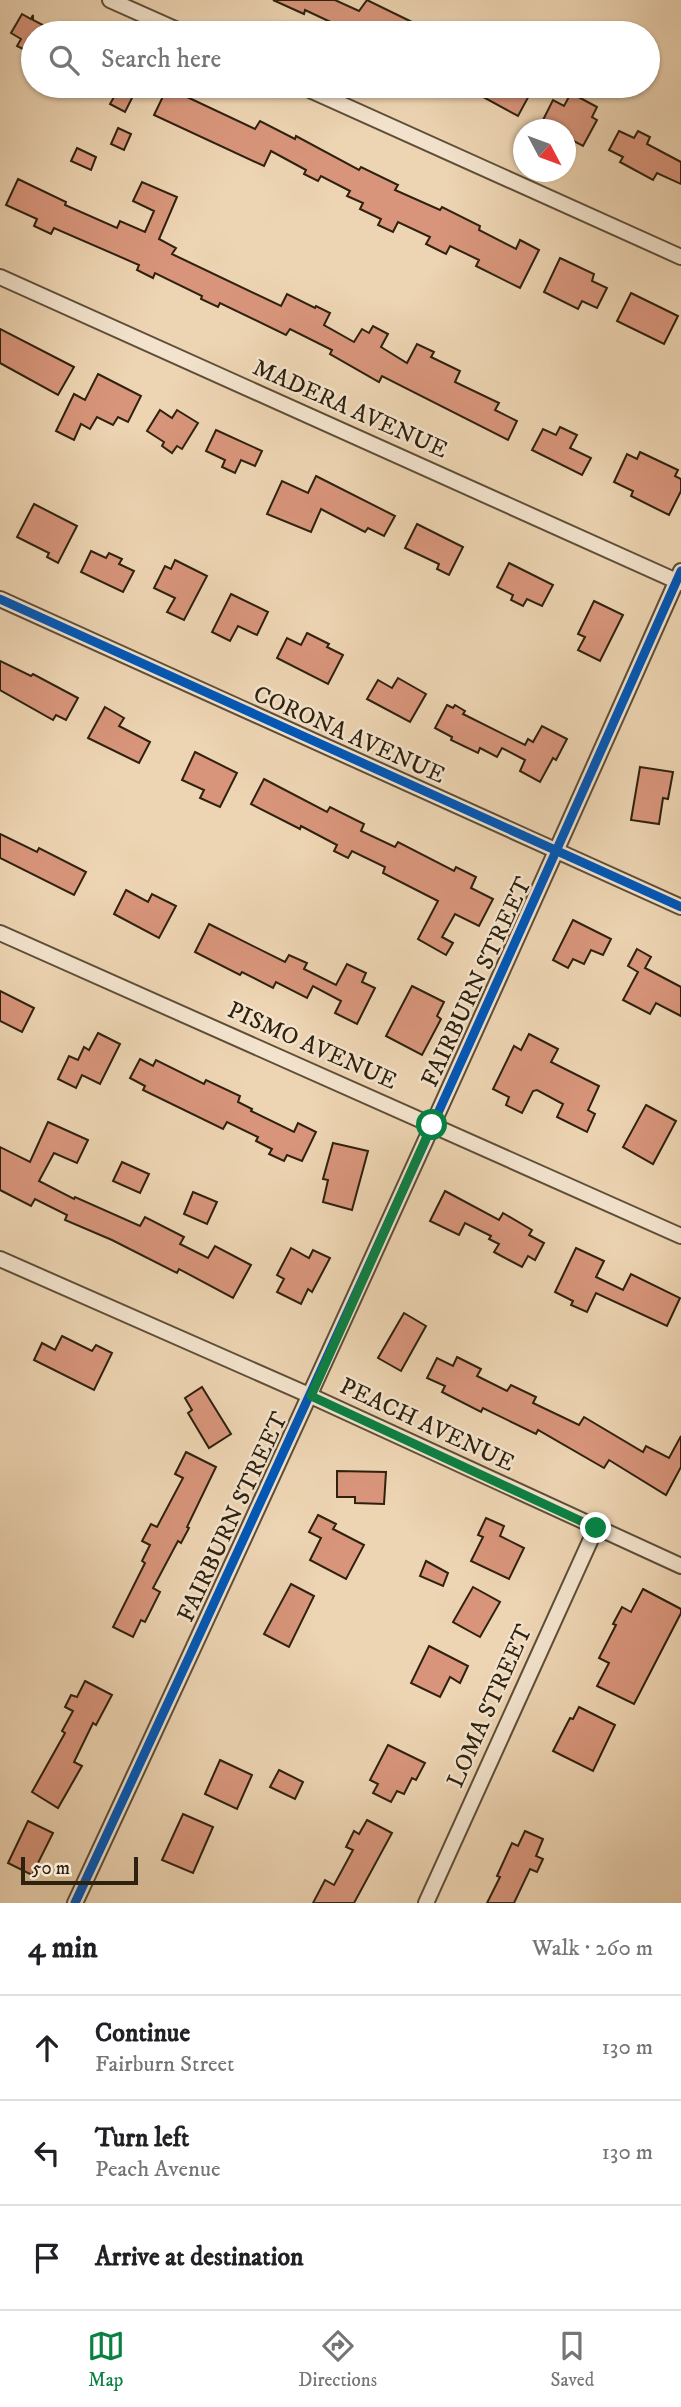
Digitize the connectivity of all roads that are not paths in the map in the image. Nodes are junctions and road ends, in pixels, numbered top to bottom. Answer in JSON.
{"nodes":[{"id":1,"x":110,"y":0,"type":"edge"},
{"id":2,"x":157,"y":21,"type":"edge"},
{"id":3,"x":328,"y":98,"type":"edge"},
{"id":4,"x":681,"y":257,"type":"edge"},
{"id":5,"x":0,"y":277,"type":"edge"},
{"id":6,"x":679,"y":579,"type":"edge"},
{"id":7,"x":0,"y":599,"type":"edge"},
{"id":8,"x":558,"y":850,"type":"junction"},
{"id":9,"x":681,"y":907,"type":"edge"},
{"id":10,"x":0,"y":933,"type":"edge"},
{"id":11,"x":432,"y":1125,"type":"junction"},
{"id":12,"x":681,"y":1237,"type":"edge"},
{"id":13,"x":0,"y":1259,"type":"edge"},
{"id":14,"x":311,"y":1396,"type":"junction"},
{"id":15,"x":596,"y":1528,"type":"junction"},
{"id":16,"x":681,"y":1566,"type":"edge"},
{"id":17,"x":75,"y":1903,"type":"edge"},
{"id":18,"x":426,"y":1903,"type":"edge"}],
"edges":[{"from":1,"to":2,"type":"street"},
{"from":3,"to":4,"type":"street"},
{"from":5,"to":6,"type":"street","name":"MADERA AVENUE"},
{"from":6,"to":8,"type":"street","name":"FAIRBURN STREET"},
{"from":7,"to":8,"type":"street","name":"CORONA AVENUE"},
{"from":8,"to":9,"type":"street","name":"CORONA AVENUE"},
{"from":8,"to":11,"type":"street","name":"FAIRBURN STREET"},
{"from":10,"to":11,"type":"street","name":"PISMO AVENUE"},
{"from":11,"to":12,"type":"street","name":"PISMO AVENUE"},
{"from":11,"to":14,"type":"street","name":"FAIRBURN STREET"},
{"from":13,"to":14,"type":"street","name":"PEACH AVENUE"},
{"from":14,"to":15,"type":"street","name":"PEACH AVENUE"},
{"from":14,"to":17,"type":"street","name":"FAIRBURN STREET"},
{"from":15,"to":16,"type":"street","name":"PEACH AVENUE"},
{"from":15,"to":18,"type":"street","name":"LOMA STREET"}]}
